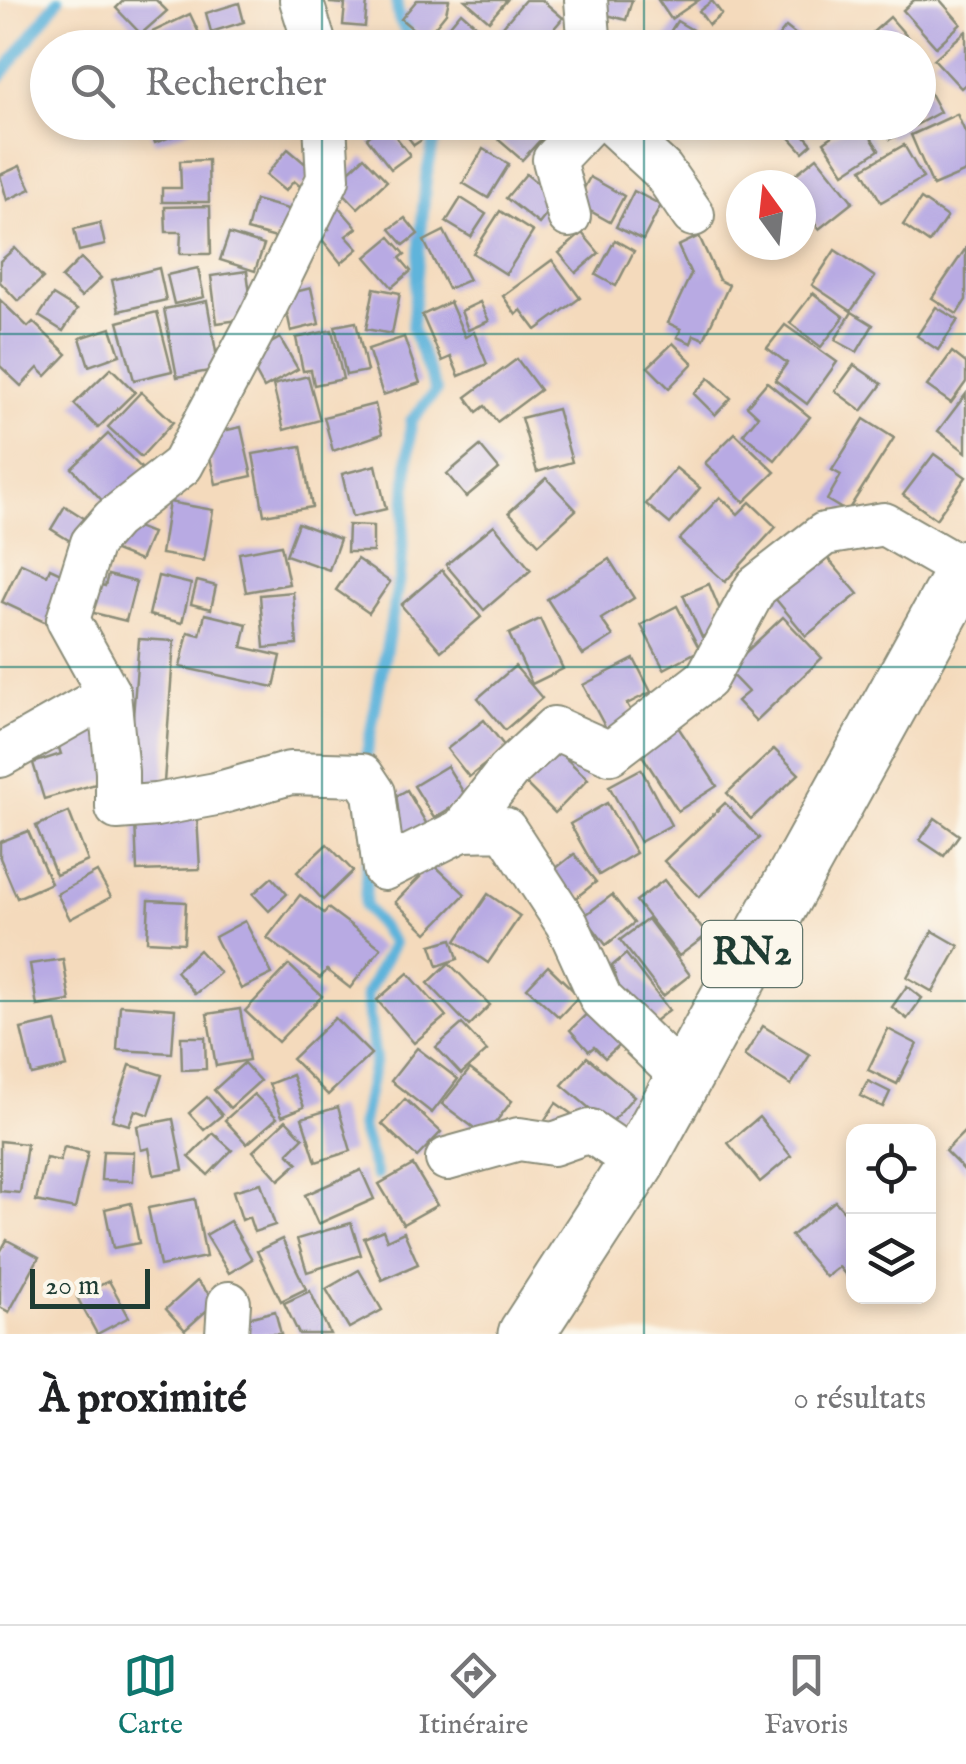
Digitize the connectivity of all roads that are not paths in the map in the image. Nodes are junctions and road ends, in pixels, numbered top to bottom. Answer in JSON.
{"nodes":[{"id":1,"x":301,"y":0,"type":"edge"},
{"id":2,"x":586,"y":0,"type":"edge"},
{"id":3,"x":310,"y":30,"type":"edge"},
{"id":4,"x":588,"y":30,"type":"edge"},
{"id":5,"x":326,"y":140,"type":"edge"},
{"id":6,"x":573,"y":140,"type":"edge"},
{"id":7,"x":630,"y":140,"type":"edge"},
{"id":8,"x":693,"y":214,"type":"dead end"},
{"id":9,"x":569,"y":216,"type":"dead end"},
{"id":10,"x":965,"y":568,"type":"edge"},
{"id":11,"x":109,"y":694,"type":"junction"},
{"id":12,"x":0,"y":756,"type":"edge"},
{"id":13,"x":462,"y":830,"type":"junction"},
{"id":14,"x":683,"y":1078,"type":"junction"},
{"id":15,"x":448,"y":1158,"type":"dead end"},
{"id":16,"x":637,"y":1163,"type":"junction"},
{"id":17,"x":526,"y":1334,"type":"edge"}],
"edges":[{"from":1,"to":3,"type":"street"},
{"from":2,"to":4,"type":"street"},
{"from":5,"to":11,"type":"street"},
{"from":6,"to":9,"type":"street"},
{"from":7,"to":8,"type":"street"},
{"from":10,"to":13,"type":"street"},
{"from":10,"to":14,"type":"highway","number":"RN2"},
{"from":11,"to":12,"type":"street"},
{"from":11,"to":13,"type":"street"},
{"from":13,"to":14,"type":"street"},
{"from":14,"to":16,"type":"highway","number":"RN2"},
{"from":15,"to":16,"type":"street"},
{"from":16,"to":17,"type":"highway","number":"RN2"}]}
